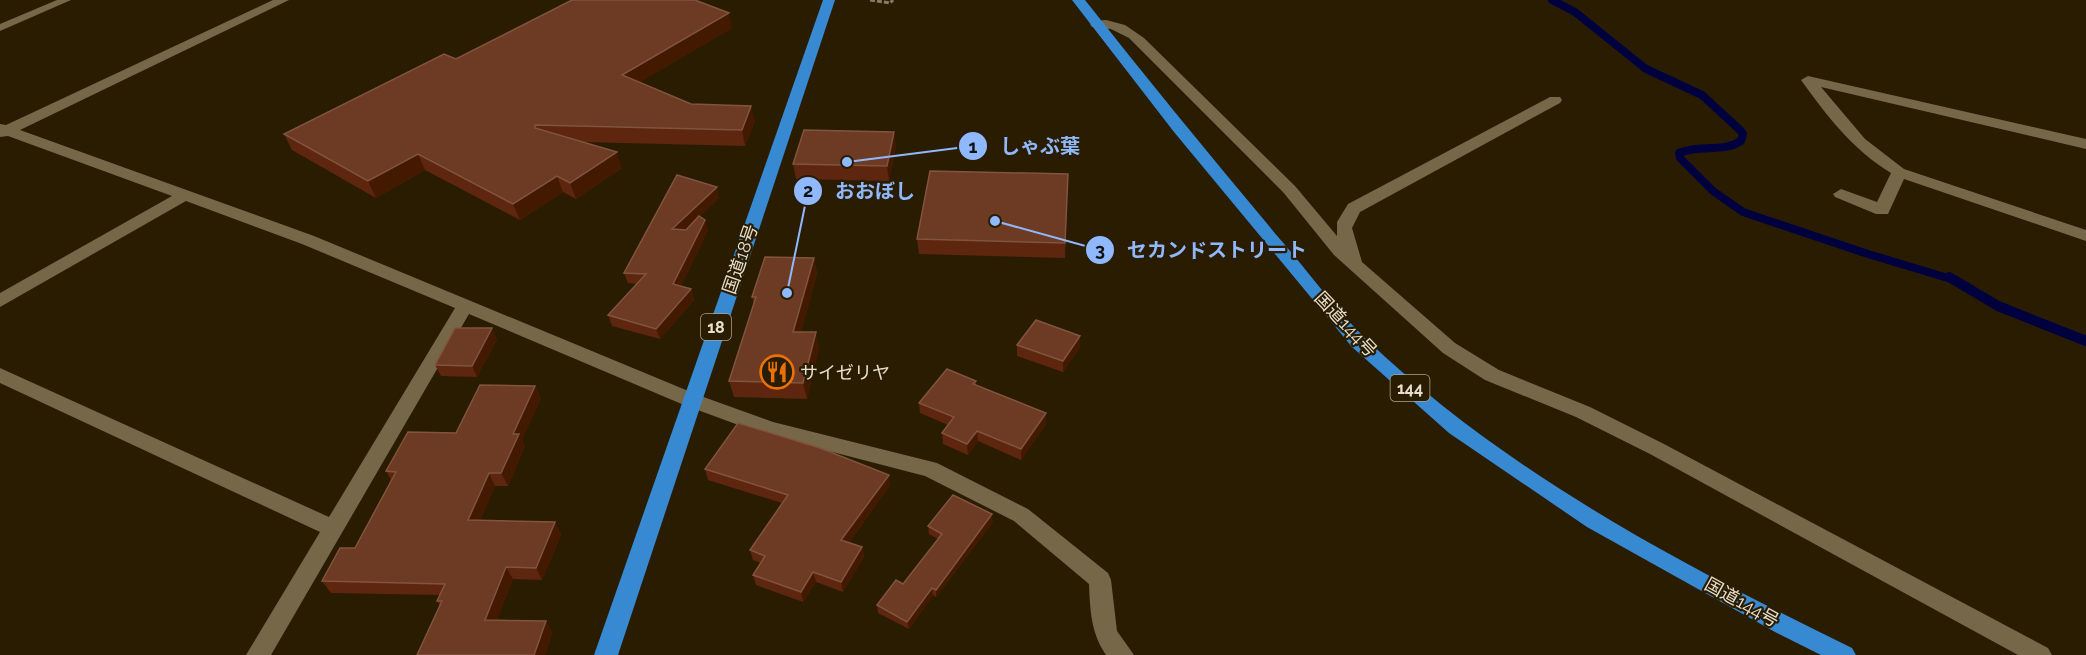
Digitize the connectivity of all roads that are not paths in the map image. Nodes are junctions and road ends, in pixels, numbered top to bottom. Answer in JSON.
{"nodes":[{"id":1,"x":66,"y":0,"type":"edge"},
{"id":2,"x":283,"y":0,"type":"edge"},
{"id":3,"x":829,"y":0,"type":"edge"},
{"id":4,"x":1078,"y":0,"type":"edge"},
{"id":5,"x":1097,"y":24,"type":"junction"},
{"id":6,"x":0,"y":28,"type":"edge"},
{"id":7,"x":1555,"y":100,"type":"dead end"},
{"id":8,"x":2,"y":131,"type":"edge"},
{"id":9,"x":2086,"y":144,"type":"edge"},
{"id":10,"x":1899,"y":172,"type":"junction"},
{"id":11,"x":187,"y":194,"type":"junction"},
{"id":12,"x":1841,"y":194,"type":"dead end"},
{"id":13,"x":2086,"y":236,"type":"edge"},
{"id":14,"x":1354,"y":263,"type":"junction"},
{"id":15,"x":0,"y":301,"type":"edge"},
{"id":16,"x":466,"y":304,"type":"junction"},
{"id":17,"x":0,"y":375,"type":"edge"},
{"id":18,"x":691,"y":400,"type":"junction"},
{"id":19,"x":332,"y":528,"type":"junction"},
{"id":20,"x":258,"y":655,"type":"edge"},
{"id":21,"x":606,"y":655,"type":"edge"},
{"id":22,"x":1122,"y":655,"type":"edge"},
{"id":23,"x":1844,"y":655,"type":"edge"},
{"id":24,"x":2040,"y":655,"type":"edge"}],
"edges":[{"from":1,"to":6,"type":"lane"},
{"from":2,"to":8,"type":"street"},
{"from":3,"to":18,"type":"highway","name":"国道18号","number":"18"},
{"from":4,"to":5,"type":"highway","name":"国道144号","number":"144"},
{"from":5,"to":14,"type":"street"},
{"from":5,"to":23,"type":"highway","name":"国道144号","number":"144"},
{"from":7,"to":14,"type":"street"},
{"from":8,"to":11,"type":"street"},
{"from":9,"to":10,"type":"street"},
{"from":10,"to":12,"type":"street"},
{"from":10,"to":13,"type":"street"},
{"from":11,"to":15,"type":"street"},
{"from":11,"to":16,"type":"street"},
{"from":14,"to":24,"type":"street"},
{"from":16,"to":18,"type":"street"},
{"from":16,"to":19,"type":"street"},
{"from":17,"to":19,"type":"street"},
{"from":18,"to":21,"type":"highway","name":"国道18号","number":"18"},
{"from":18,"to":22,"type":"street"},
{"from":19,"to":20,"type":"street"}]}
